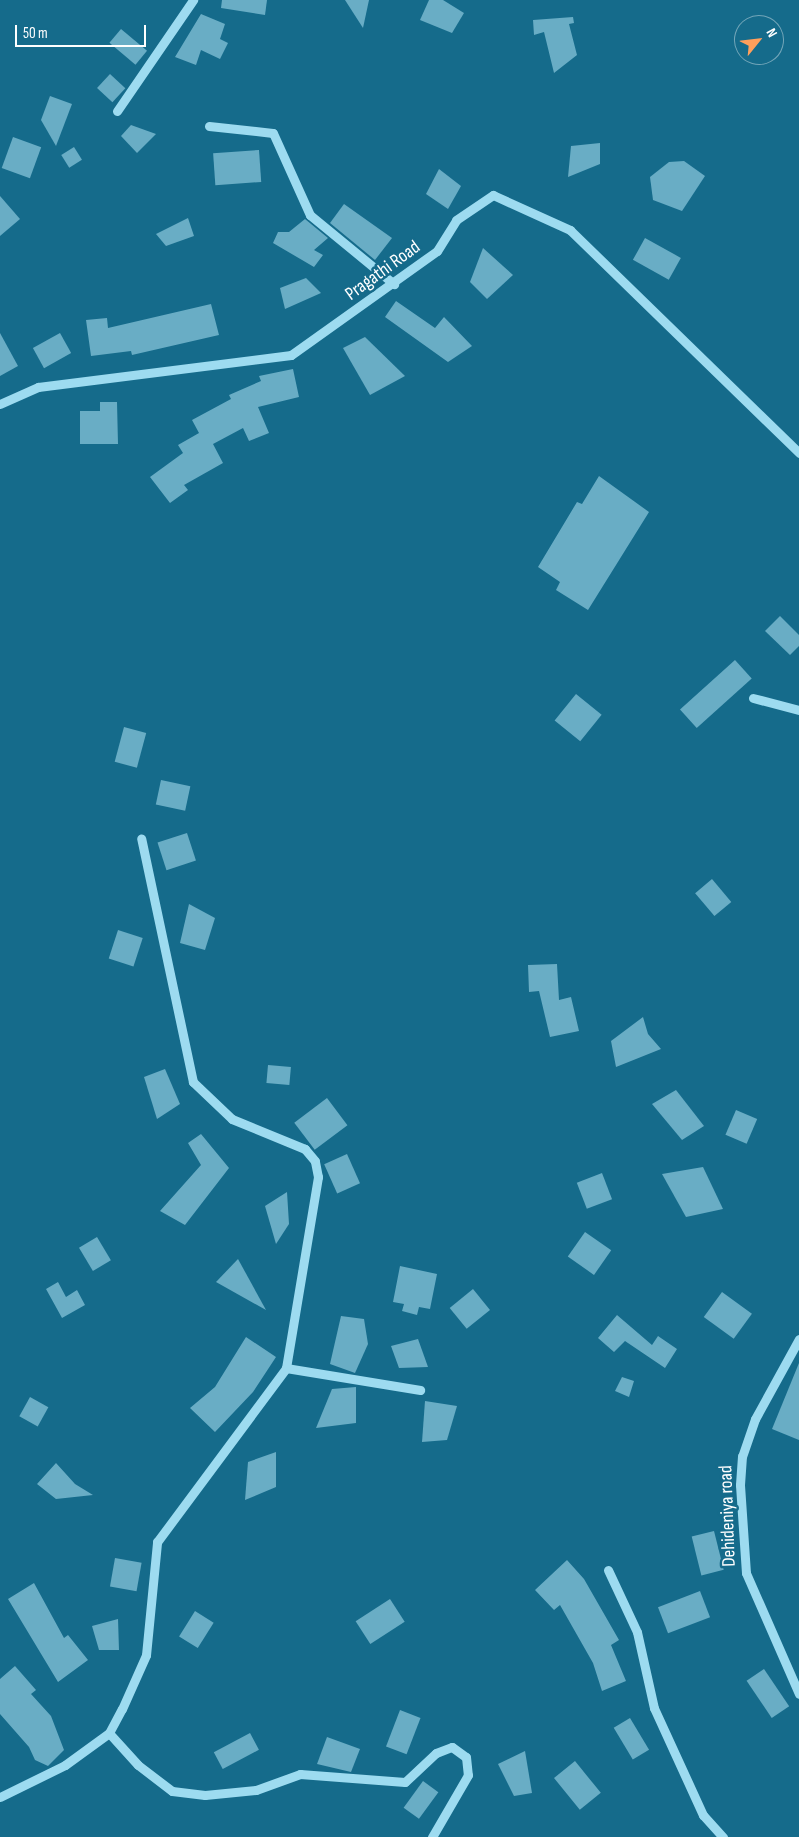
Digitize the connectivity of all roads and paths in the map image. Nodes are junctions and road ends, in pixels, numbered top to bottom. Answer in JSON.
{"nodes":[{"id":1,"x":193,"y":0,"type":"edge"},
{"id":2,"x":116,"y":111,"type":"dead end"},
{"id":3,"x":210,"y":126,"type":"dead end"},
{"id":4,"x":394,"y":284,"type":"junction"},
{"id":5,"x":0,"y":404,"type":"edge"},
{"id":6,"x":799,"y":454,"type":"edge"},
{"id":7,"x":753,"y":698,"type":"dead end"},
{"id":8,"x":799,"y":710,"type":"edge"},
{"id":9,"x":140,"y":838,"type":"dead end"},
{"id":10,"x":799,"y":1339,"type":"edge"},
{"id":11,"x":286,"y":1368,"type":"junction"},
{"id":12,"x":420,"y":1390,"type":"dead end"},
{"id":13,"x":608,"y":1570,"type":"dead end"},
{"id":14,"x":799,"y":1694,"type":"edge"},
{"id":15,"x":109,"y":1733,"type":"junction"},
{"id":16,"x":0,"y":1797,"type":"edge"},
{"id":17,"x":432,"y":1837,"type":"edge"},
{"id":18,"x":723,"y":1837,"type":"edge"}],
"edges":[{"from":1,"to":2,"type":"street"},
{"from":3,"to":4,"type":"street"},
{"from":4,"to":5,"type":"street","name":"Pragathi Road"},
{"from":4,"to":6,"type":"street","name":"Pragathi Road"},
{"from":7,"to":8,"type":"street"},
{"from":9,"to":11,"type":"street"},
{"from":10,"to":14,"type":"street","name":"Dehideniya road"},
{"from":11,"to":12,"type":"street"},
{"from":11,"to":15,"type":"street"},
{"from":13,"to":18,"type":"street"},
{"from":15,"to":16,"type":"street"},
{"from":15,"to":17,"type":"street"}]}
